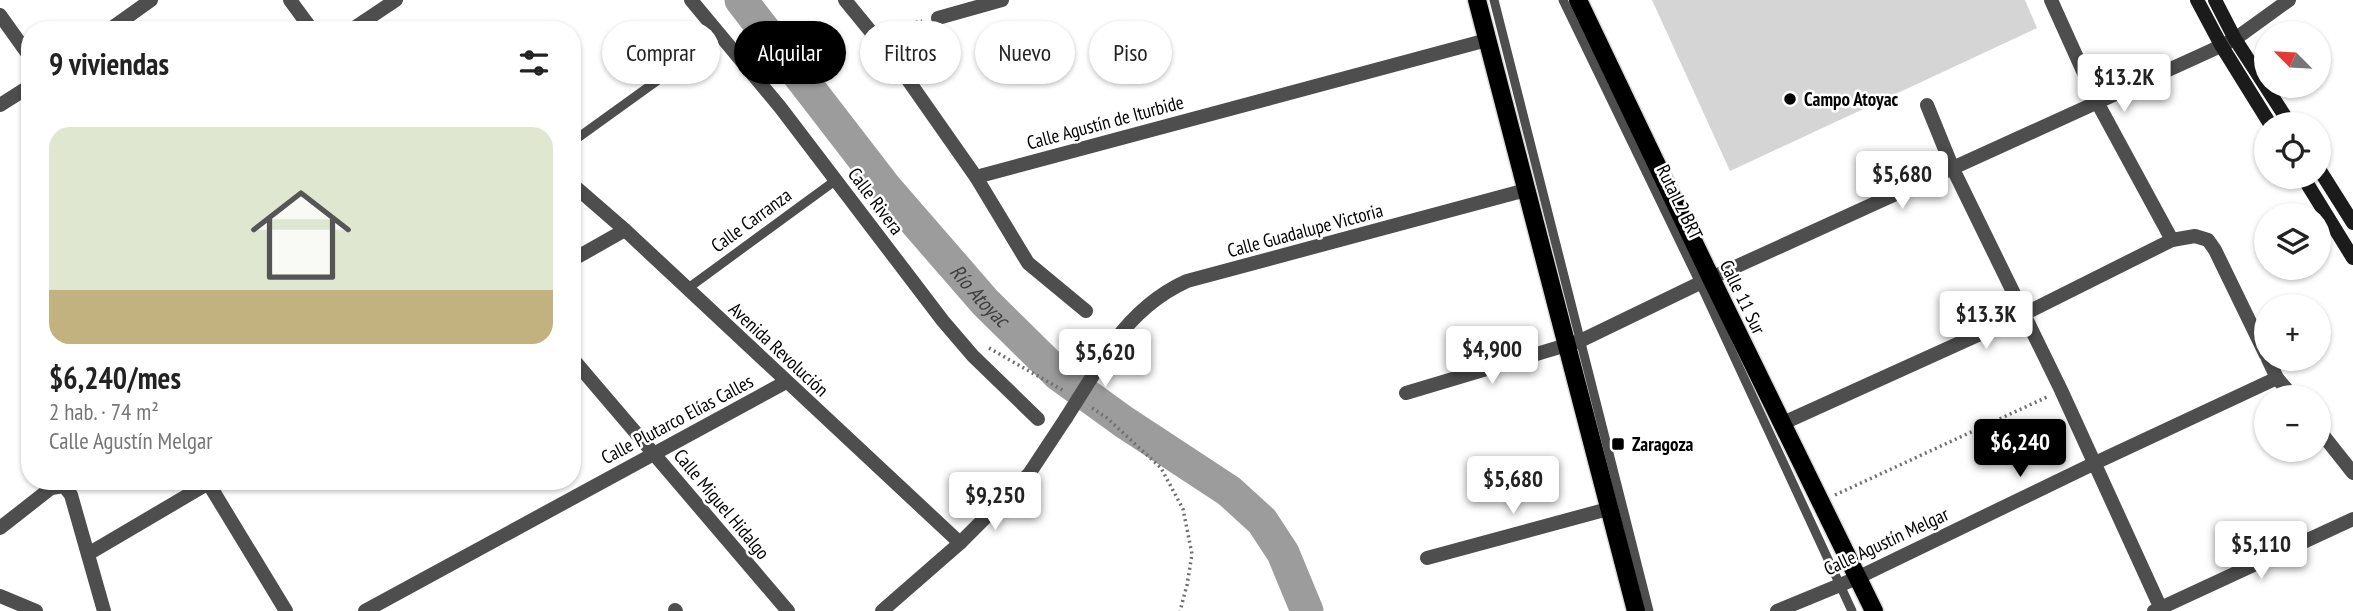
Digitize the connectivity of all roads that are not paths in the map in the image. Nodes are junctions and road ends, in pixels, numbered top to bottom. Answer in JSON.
{"nodes":[{"id":1,"x":151,"y":0,"type":"edge"},
{"id":2,"x":290,"y":0,"type":"edge"},
{"id":3,"x":396,"y":0,"type":"edge"},
{"id":4,"x":691,"y":0,"type":"edge"},
{"id":5,"x":845,"y":0,"type":"edge"},
{"id":6,"x":1002,"y":0,"type":"edge"},
{"id":7,"x":1477,"y":0,"type":"edge"},
{"id":8,"x":1494,"y":0,"type":"edge"},
{"id":9,"x":1563,"y":0,"type":"edge"},
{"id":10,"x":1578,"y":0,"type":"edge"},
{"id":11,"x":2051,"y":0,"type":"edge"},
{"id":12,"x":2197,"y":0,"type":"edge"},
{"id":13,"x":2215,"y":0,"type":"edge"},
{"id":14,"x":2289,"y":0,"type":"edge"},
{"id":15,"x":0,"y":15,"type":"edge"},
{"id":16,"x":938,"y":18,"type":"road end"},
{"id":17,"x":122,"y":21,"type":"edge"},
{"id":18,"x":305,"y":21,"type":"edge"},
{"id":19,"x":364,"y":21,"type":"edge"},
{"id":20,"x":722,"y":34,"type":"junction"},
{"id":21,"x":2235,"y":38,"type":"junction"},
{"id":22,"x":1487,"y":40,"type":"junction"},
{"id":23,"x":21,"y":44,"type":"edge"},
{"id":24,"x":2221,"y":45,"type":"junction"},
{"id":25,"x":21,"y":92,"type":"edge"},
{"id":26,"x":2097,"y":102,"type":"junction"},
{"id":27,"x":1927,"y":105,"type":"dead end"},
{"id":28,"x":0,"y":106,"type":"edge"},
{"id":29,"x":2263,"y":112,"type":"edge"},
{"id":30,"x":2282,"y":112,"type":"edge"},
{"id":31,"x":581,"y":136,"type":"edge"},
{"id":32,"x":1953,"y":169,"type":"junction"},
{"id":33,"x":976,"y":177,"type":"junction"},
{"id":34,"x":836,"y":180,"type":"junction"},
{"id":35,"x":2331,"y":188,"type":"edge"},
{"id":36,"x":2310,"y":189,"type":"edge"},
{"id":37,"x":1526,"y":190,"type":"junction"},
{"id":38,"x":581,"y":192,"type":"edge"},
{"id":39,"x":2353,"y":223,"type":"edge"},
{"id":40,"x":625,"y":230,"type":"junction"},
{"id":41,"x":2172,"y":240,"type":"junction"},
{"id":42,"x":581,"y":255,"type":"edge"},
{"id":43,"x":2353,"y":258,"type":"edge"},
{"id":44,"x":1705,"y":281,"type":"junction"},
{"id":45,"x":687,"y":289,"type":"junction"},
{"id":46,"x":1086,"y":312,"type":"dead end"},
{"id":47,"x":2024,"y":314,"type":"junction"},
{"id":48,"x":2254,"y":331,"type":"edge"},
{"id":49,"x":1574,"y":343,"type":"junction"},
{"id":50,"x":581,"y":369,"type":"edge"},
{"id":51,"x":2274,"y":371,"type":"edge"},
{"id":52,"x":2277,"y":378,"type":"junction"},
{"id":53,"x":786,"y":382,"type":"junction"},
{"id":54,"x":2283,"y":385,"type":"edge"},
{"id":55,"x":1406,"y":393,"type":"dead end"},
{"id":56,"x":1038,"y":419,"type":"dead end"},
{"id":57,"x":1781,"y":424,"type":"junction"},
{"id":58,"x":2331,"y":445,"type":"edge"},
{"id":59,"x":653,"y":453,"type":"junction"},
{"id":60,"x":2095,"y":463,"type":"junction"},
{"id":61,"x":2353,"y":473,"type":"edge"},
{"id":62,"x":48,"y":490,"type":"edge"},
{"id":63,"x":67,"y":490,"type":"edge"},
{"id":64,"x":196,"y":490,"type":"edge"},
{"id":65,"x":214,"y":490,"type":"edge"},
{"id":66,"x":1608,"y":509,"type":"junction"},
{"id":67,"x":2353,"y":519,"type":"edge"},
{"id":68,"x":0,"y":528,"type":"edge"},
{"id":69,"x":960,"y":543,"type":"junction"},
{"id":70,"x":88,"y":554,"type":"junction"},
{"id":71,"x":1427,"y":558,"type":"dead end"},
{"id":72,"x":1849,"y":581,"type":"junction"},
{"id":73,"x":0,"y":596,"type":"edge"},
{"id":74,"x":2159,"y":610,"type":"edge"},
{"id":75,"x":36,"y":611,"type":"edge"},
{"id":76,"x":103,"y":611,"type":"edge"},
{"id":77,"x":286,"y":611,"type":"edge"},
{"id":78,"x":365,"y":611,"type":"edge"},
{"id":79,"x":788,"y":611,"type":"edge"},
{"id":80,"x":883,"y":611,"type":"edge"},
{"id":81,"x":1636,"y":611,"type":"edge"},
{"id":82,"x":1650,"y":611,"type":"edge"},
{"id":83,"x":1777,"y":611,"type":"edge"},
{"id":84,"x":1852,"y":611,"type":"edge"},
{"id":85,"x":1874,"y":611,"type":"edge"}],
"edges":[{"from":1,"to":17,"type":"street"},
{"from":2,"to":18,"type":"street"},
{"from":3,"to":19,"type":"street"},
{"from":4,"to":20,"type":"street","name":"Calle Rivera"},
{"from":5,"to":33,"type":"street"},
{"from":6,"to":16,"type":"street"},
{"from":7,"to":22,"type":"main road"},
{"from":8,"to":49,"type":"lane"},
{"from":9,"to":44,"type":"lane","name":"Ruta L2 BRT"},
{"from":10,"to":44,"type":"main road","name":"Calle 11 Sur"},
{"from":11,"to":26,"type":"street"},
{"from":12,"to":24,"type":"main road"},
{"from":13,"to":21,"type":"main road"},
{"from":14,"to":21,"type":"street"},
{"from":15,"to":23,"type":"street"},
{"from":20,"to":31,"type":"lane"},
{"from":20,"to":34,"type":"street","name":"Calle Rivera"},
{"from":21,"to":24,"type":"street"},
{"from":21,"to":30,"type":"main road"},
{"from":22,"to":33,"type":"street","name":"Calle Agustín de Iturbide"},
{"from":22,"to":37,"type":"main road"},
{"from":24,"to":26,"type":"street"},
{"from":24,"to":29,"type":"main road"},
{"from":25,"to":28,"type":"street"},
{"from":26,"to":32,"type":"street"},
{"from":26,"to":41,"type":"street"},
{"from":27,"to":32,"type":"street"},
{"from":32,"to":44,"type":"street"},
{"from":32,"to":47,"type":"street"},
{"from":33,"to":46,"type":"street"},
{"from":34,"to":45,"type":"lane","name":"Calle Carranza"},
{"from":34,"to":56,"type":"street","name":"Calle Rivera"},
{"from":35,"to":39,"type":"main road"},
{"from":36,"to":43,"type":"main road"},
{"from":37,"to":49,"type":"main road"},
{"from":37,"to":69,"type":"street","name":"Calle Guadalupe Victoria","bridge":true},
{"from":38,"to":40,"type":"street","name":"Avenida Revolución"},
{"from":40,"to":42,"type":"street"},
{"from":40,"to":45,"type":"street","name":"Avenida Revolución"},
{"from":41,"to":47,"type":"street"},
{"from":41,"to":48,"type":"street"},
{"from":44,"to":49,"type":"street"},
{"from":44,"to":57,"type":"main road","name":"Calle 11 Sur"},
{"from":44,"to":72,"type":"lane","name":"Ruta L2 BRT"},
{"from":45,"to":53,"type":"street","name":"Avenida Revolución"},
{"from":47,"to":57,"type":"street"},
{"from":47,"to":60,"type":"street"},
{"from":49,"to":55,"type":"street"},
{"from":49,"to":66,"type":"main road"},
{"from":49,"to":82,"type":"lane"},
{"from":50,"to":59,"type":"street","name":"Calle Miguel Hidalgo"},
{"from":51,"to":52,"type":"street"},
{"from":52,"to":54,"type":"street"},
{"from":52,"to":60,"type":"street","name":"Calle Agustín Melgar"},
{"from":53,"to":59,"type":"street","name":"Calle Plutarco Elías Calles"},
{"from":53,"to":69,"type":"street","name":"Avenida Revolución"},
{"from":57,"to":72,"type":"main road","name":"Calle 11 Sur"},
{"from":58,"to":61,"type":"street"},
{"from":59,"to":78,"type":"street","name":"Calle Plutarco Elías Calles"},
{"from":59,"to":79,"type":"street","name":"Calle Miguel Hidalgo"},
{"from":60,"to":72,"type":"street","name":"Calle Agustín Melgar"},
{"from":60,"to":74,"type":"street"},
{"from":62,"to":68,"type":"street"},
{"from":63,"to":70,"type":"street"},
{"from":64,"to":70,"type":"street"},
{"from":65,"to":77,"type":"street"},
{"from":66,"to":71,"type":"street"},
{"from":66,"to":81,"type":"main road"},
{"from":67,"to":74,"type":"street"},
{"from":69,"to":80,"type":"street","name":"Calle Guadalupe Victoria"},
{"from":70,"to":76,"type":"street"},
{"from":72,"to":83,"type":"street","name":"Calle Agustín Melgar"},
{"from":72,"to":84,"type":"lane","name":"Ruta L2 BRT"},
{"from":72,"to":85,"type":"main road","name":"Calle 11 Sur"},
{"from":73,"to":75,"type":"street"}]}
